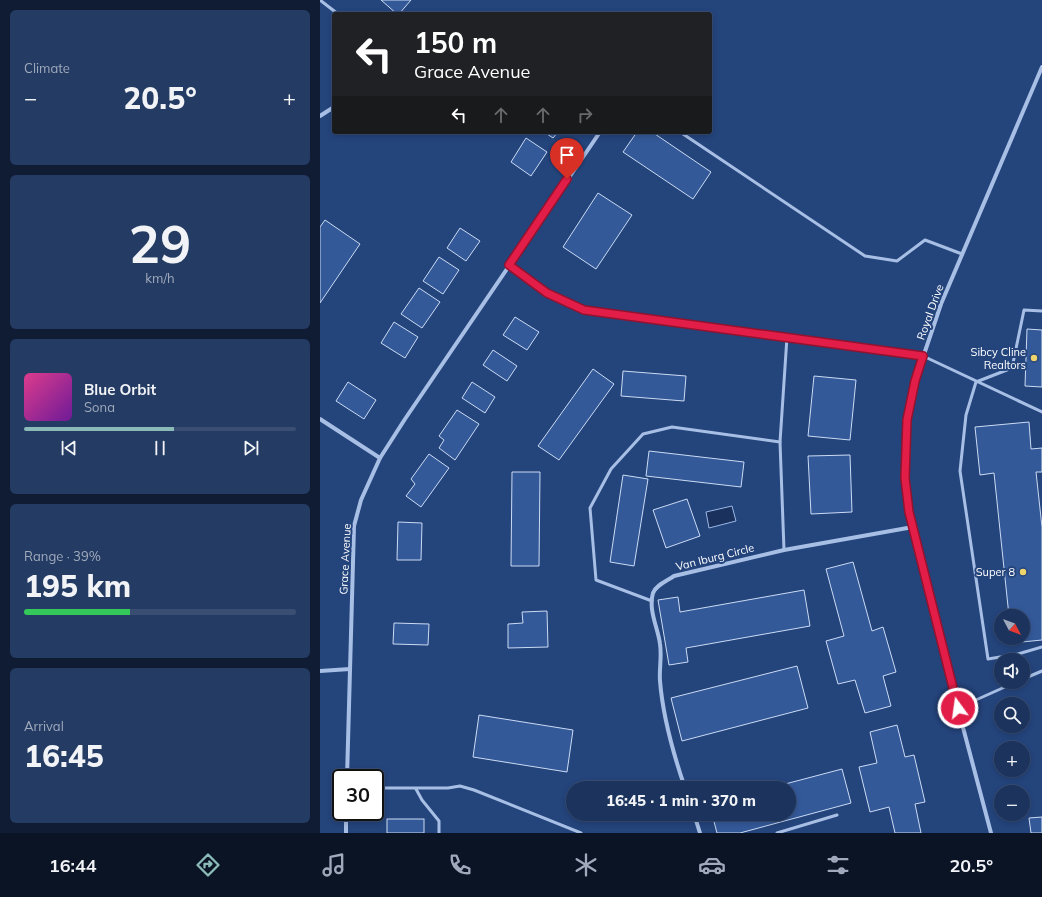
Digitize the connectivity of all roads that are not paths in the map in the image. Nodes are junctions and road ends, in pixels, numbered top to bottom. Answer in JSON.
{"nodes":[{"id":1,"x":320,"y":0,"type":"edge"},
{"id":2,"x":335,"y":12,"type":"edge"},
{"id":3,"x":1042,"y":67,"type":"edge"},
{"id":4,"x":332,"y":108,"type":"edge"},
{"id":5,"x":320,"y":116,"type":"edge"},
{"id":6,"x":599,"y":134,"type":"edge"},
{"id":7,"x":683,"y":134,"type":"edge"},
{"id":8,"x":962,"y":254,"type":"junction"},
{"id":9,"x":509,"y":265,"type":"junction"},
{"id":10,"x":1042,"y":311,"type":"edge"},
{"id":11,"x":787,"y":338,"type":"junction"},
{"id":12,"x":923,"y":356,"type":"junction"},
{"id":13,"x":976,"y":382,"type":"junction"},
{"id":14,"x":1042,"y":412,"type":"edge"},
{"id":15,"x":320,"y":419,"type":"edge"},
{"id":16,"x":780,"y":442,"type":"junction"},
{"id":17,"x":380,"y":458,"type":"junction"},
{"id":18,"x":913,"y":527,"type":"junction"},
{"id":19,"x":784,"y":550,"type":"junction"},
{"id":20,"x":652,"y":601,"type":"junction"},
{"id":21,"x":1042,"y":647,"type":"edge"},
{"id":22,"x":350,"y":669,"type":"junction"},
{"id":23,"x":320,"y":671,"type":"edge"},
{"id":24,"x":1042,"y":671,"type":"edge"},
{"id":25,"x":1030,"y":676,"type":"edge"},
{"id":26,"x":1000,"y":689,"type":"edge"},
{"id":27,"x":958,"y":708,"type":"junction"},
{"id":28,"x":347,"y":769,"type":"edge"},
{"id":29,"x":683,"y":781,"type":"edge"},
{"id":30,"x":384,"y":788,"type":"edge"},
{"id":31,"x":416,"y":788,"type":"junction"},
{"id":32,"x":837,"y":815,"type":"dead end"},
{"id":33,"x":346,"y":821,"type":"edge"},
{"id":34,"x":696,"y":821,"type":"edge"},
{"id":35,"x":346,"y":833,"type":"edge"},
{"id":36,"x":440,"y":833,"type":"edge"},
{"id":37,"x":581,"y":833,"type":"edge"},
{"id":38,"x":700,"y":833,"type":"edge"},
{"id":39,"x":776,"y":833,"type":"edge"},
{"id":40,"x":991,"y":833,"type":"edge"}],
"edges":[{"from":1,"to":2,"type":"lane"},
{"from":3,"to":8,"type":"street","name":"Royal Drive"},
{"from":4,"to":5,"type":"street"},
{"from":6,"to":9,"type":"street","name":"Grace Avenue"},
{"from":7,"to":8,"type":"lane"},
{"from":8,"to":12,"type":"street","name":"Royal Drive"},
{"from":9,"to":11,"type":"street"},
{"from":9,"to":17,"type":"street","name":"Grace Avenue"},
{"from":10,"to":13,"type":"lane"},
{"from":11,"to":12,"type":"street"},
{"from":11,"to":16,"type":"lane"},
{"from":12,"to":13,"type":"lane"},
{"from":12,"to":18,"type":"street","name":"Royal Drive"},
{"from":13,"to":14,"type":"lane"},
{"from":13,"to":21,"type":"lane"},
{"from":15,"to":17,"type":"street"},
{"from":16,"to":19,"type":"lane"},
{"from":16,"to":20,"type":"lane"},
{"from":17,"to":22,"type":"street","name":"Grace Avenue"},
{"from":18,"to":19,"type":"street","name":"Van Iburg Circle"},
{"from":18,"to":27,"type":"street","name":"Royal Drive"},
{"from":19,"to":20,"type":"street","name":"Van Iburg Circle"},
{"from":20,"to":29,"type":"street"},
{"from":22,"to":23,"type":"street"},
{"from":22,"to":28,"type":"street","name":"Grace Avenue"},
{"from":24,"to":25,"type":"lane"},
{"from":26,"to":27,"type":"lane"},
{"from":27,"to":40,"type":"street","name":"Royal Drive"},
{"from":30,"to":31,"type":"lane"},
{"from":31,"to":36,"type":"lane"},
{"from":31,"to":37,"type":"lane"},
{"from":32,"to":39,"type":"lane"},
{"from":33,"to":35,"type":"street"},
{"from":34,"to":38,"type":"street"}]}
